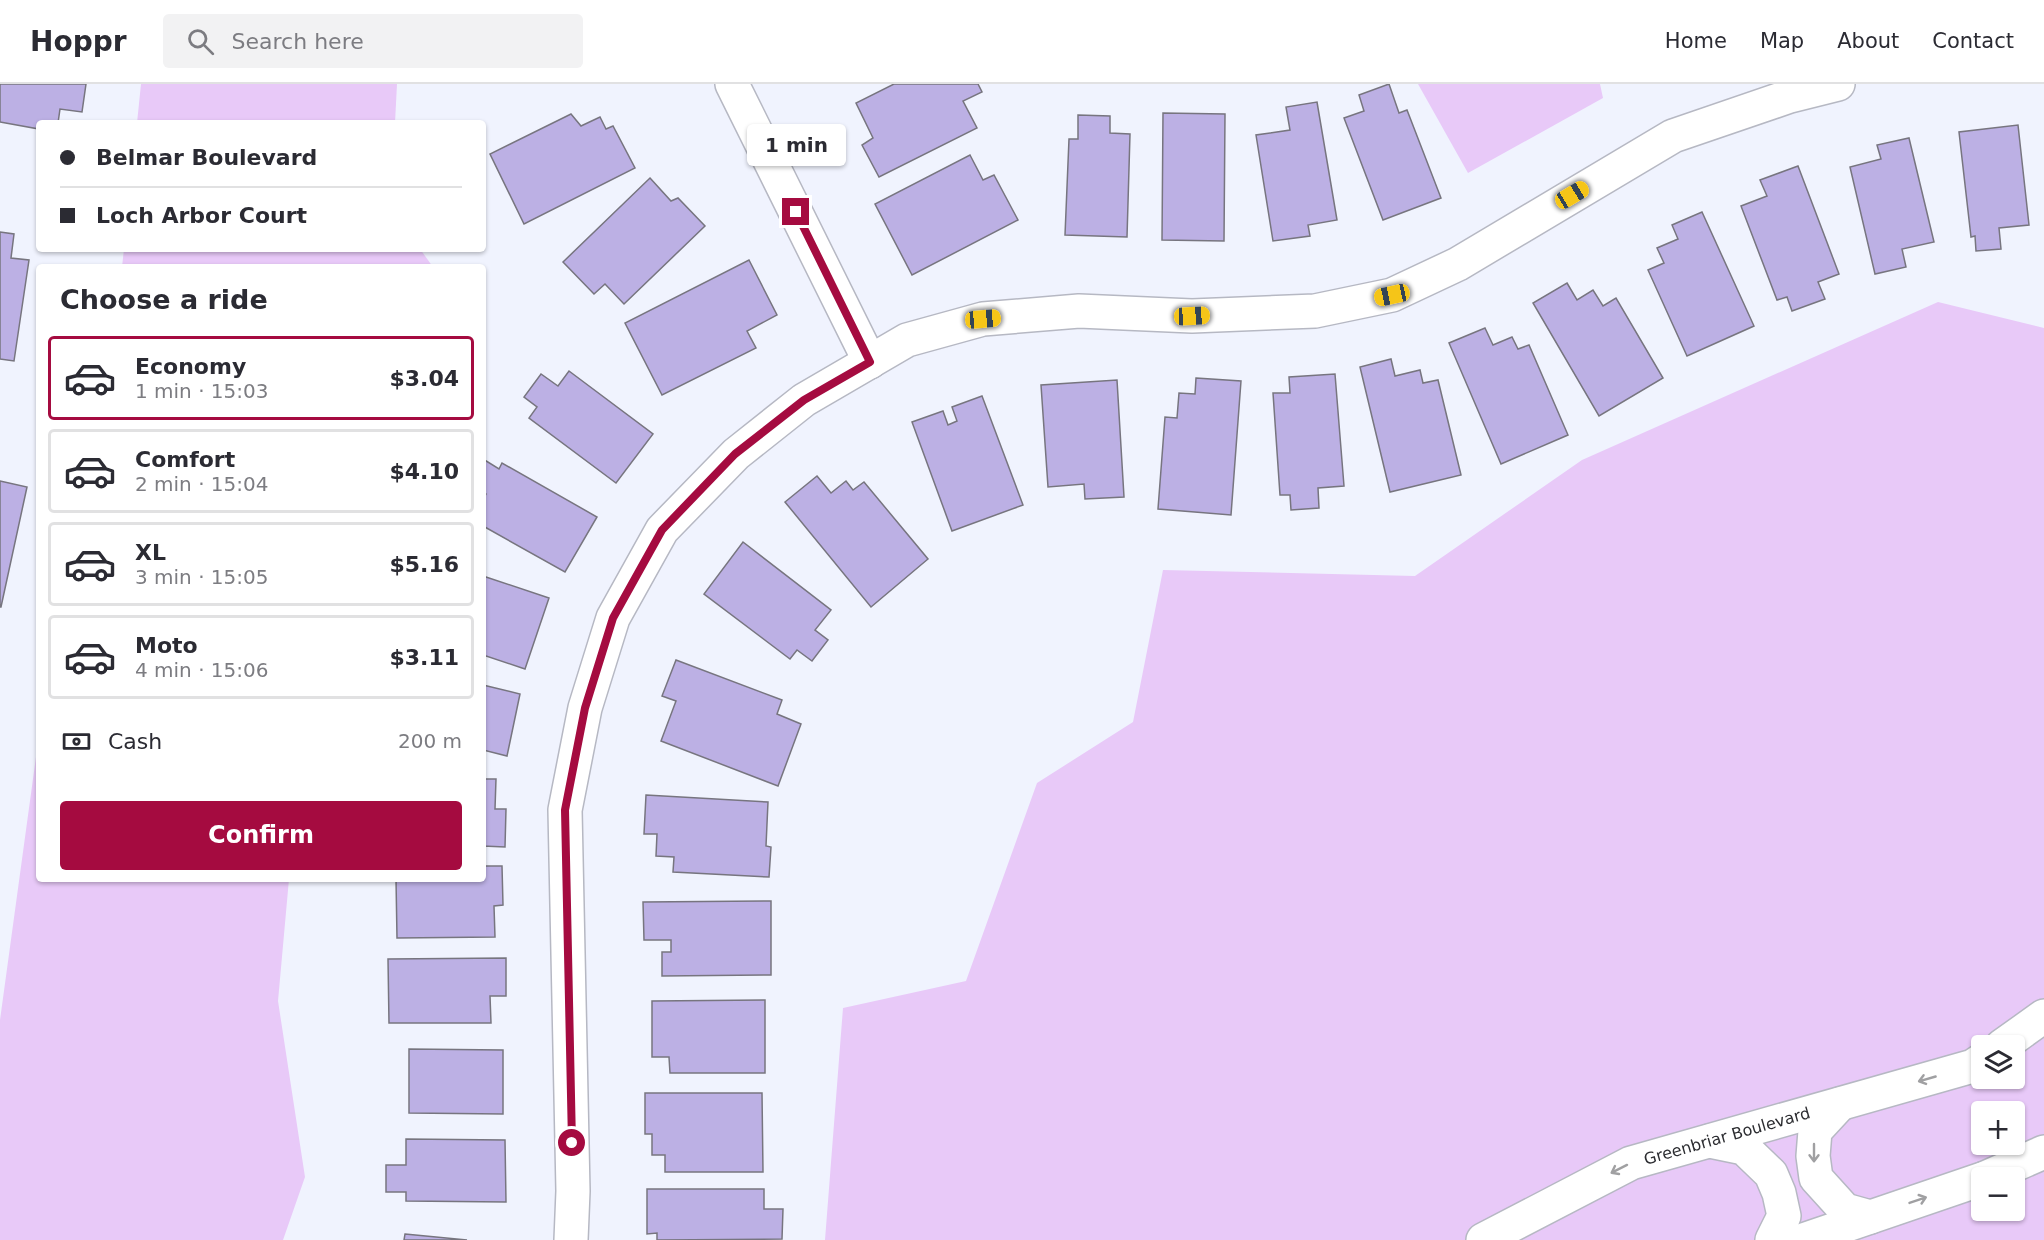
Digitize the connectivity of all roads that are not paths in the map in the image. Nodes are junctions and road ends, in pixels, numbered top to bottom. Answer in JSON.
{"nodes":[{"id":1,"x":732,"y":84,"type":"edge"},
{"id":2,"x":1838,"y":84,"type":"edge"},
{"id":3,"x":870,"y":362,"type":"junction"},
{"id":4,"x":2044,"y":1016,"type":"edge"},
{"id":5,"x":2017,"y":1035,"type":"edge"},
{"id":6,"x":1971,"y":1067,"type":"edge"},
{"id":7,"x":1840,"y":1104,"type":"junction"},
{"id":8,"x":1710,"y":1141,"type":"junction"},
{"id":9,"x":2044,"y":1152,"type":"edge"},
{"id":10,"x":2009,"y":1167,"type":"edge"},
{"id":11,"x":1971,"y":1182,"type":"edge"},
{"id":12,"x":1870,"y":1217,"type":"junction"},
{"id":13,"x":571,"y":1240,"type":"edge"},
{"id":14,"x":1483,"y":1240,"type":"edge"},
{"id":15,"x":1772,"y":1240,"type":"edge"},
{"id":16,"x":1803,"y":1240,"type":"edge"}],
"edges":[{"from":1,"to":3,"type":"street"},
{"from":2,"to":3,"type":"street"},
{"from":3,"to":13,"type":"street"},
{"from":4,"to":5,"type":"street"},
{"from":6,"to":7,"type":"street","name":"Greenbriar Boulevard","one_way":true},
{"from":7,"to":8,"type":"street","name":"Greenbriar Boulevard"},
{"from":7,"to":12,"type":"street","one_way":true},
{"from":8,"to":14,"type":"street","name":"Greenbriar Boulevard","one_way":true},
{"from":8,"to":15,"type":"street"},
{"from":9,"to":10,"type":"street"},
{"from":12,"to":11,"type":"street","one_way":true},
{"from":12,"to":16,"type":"street"}]}
